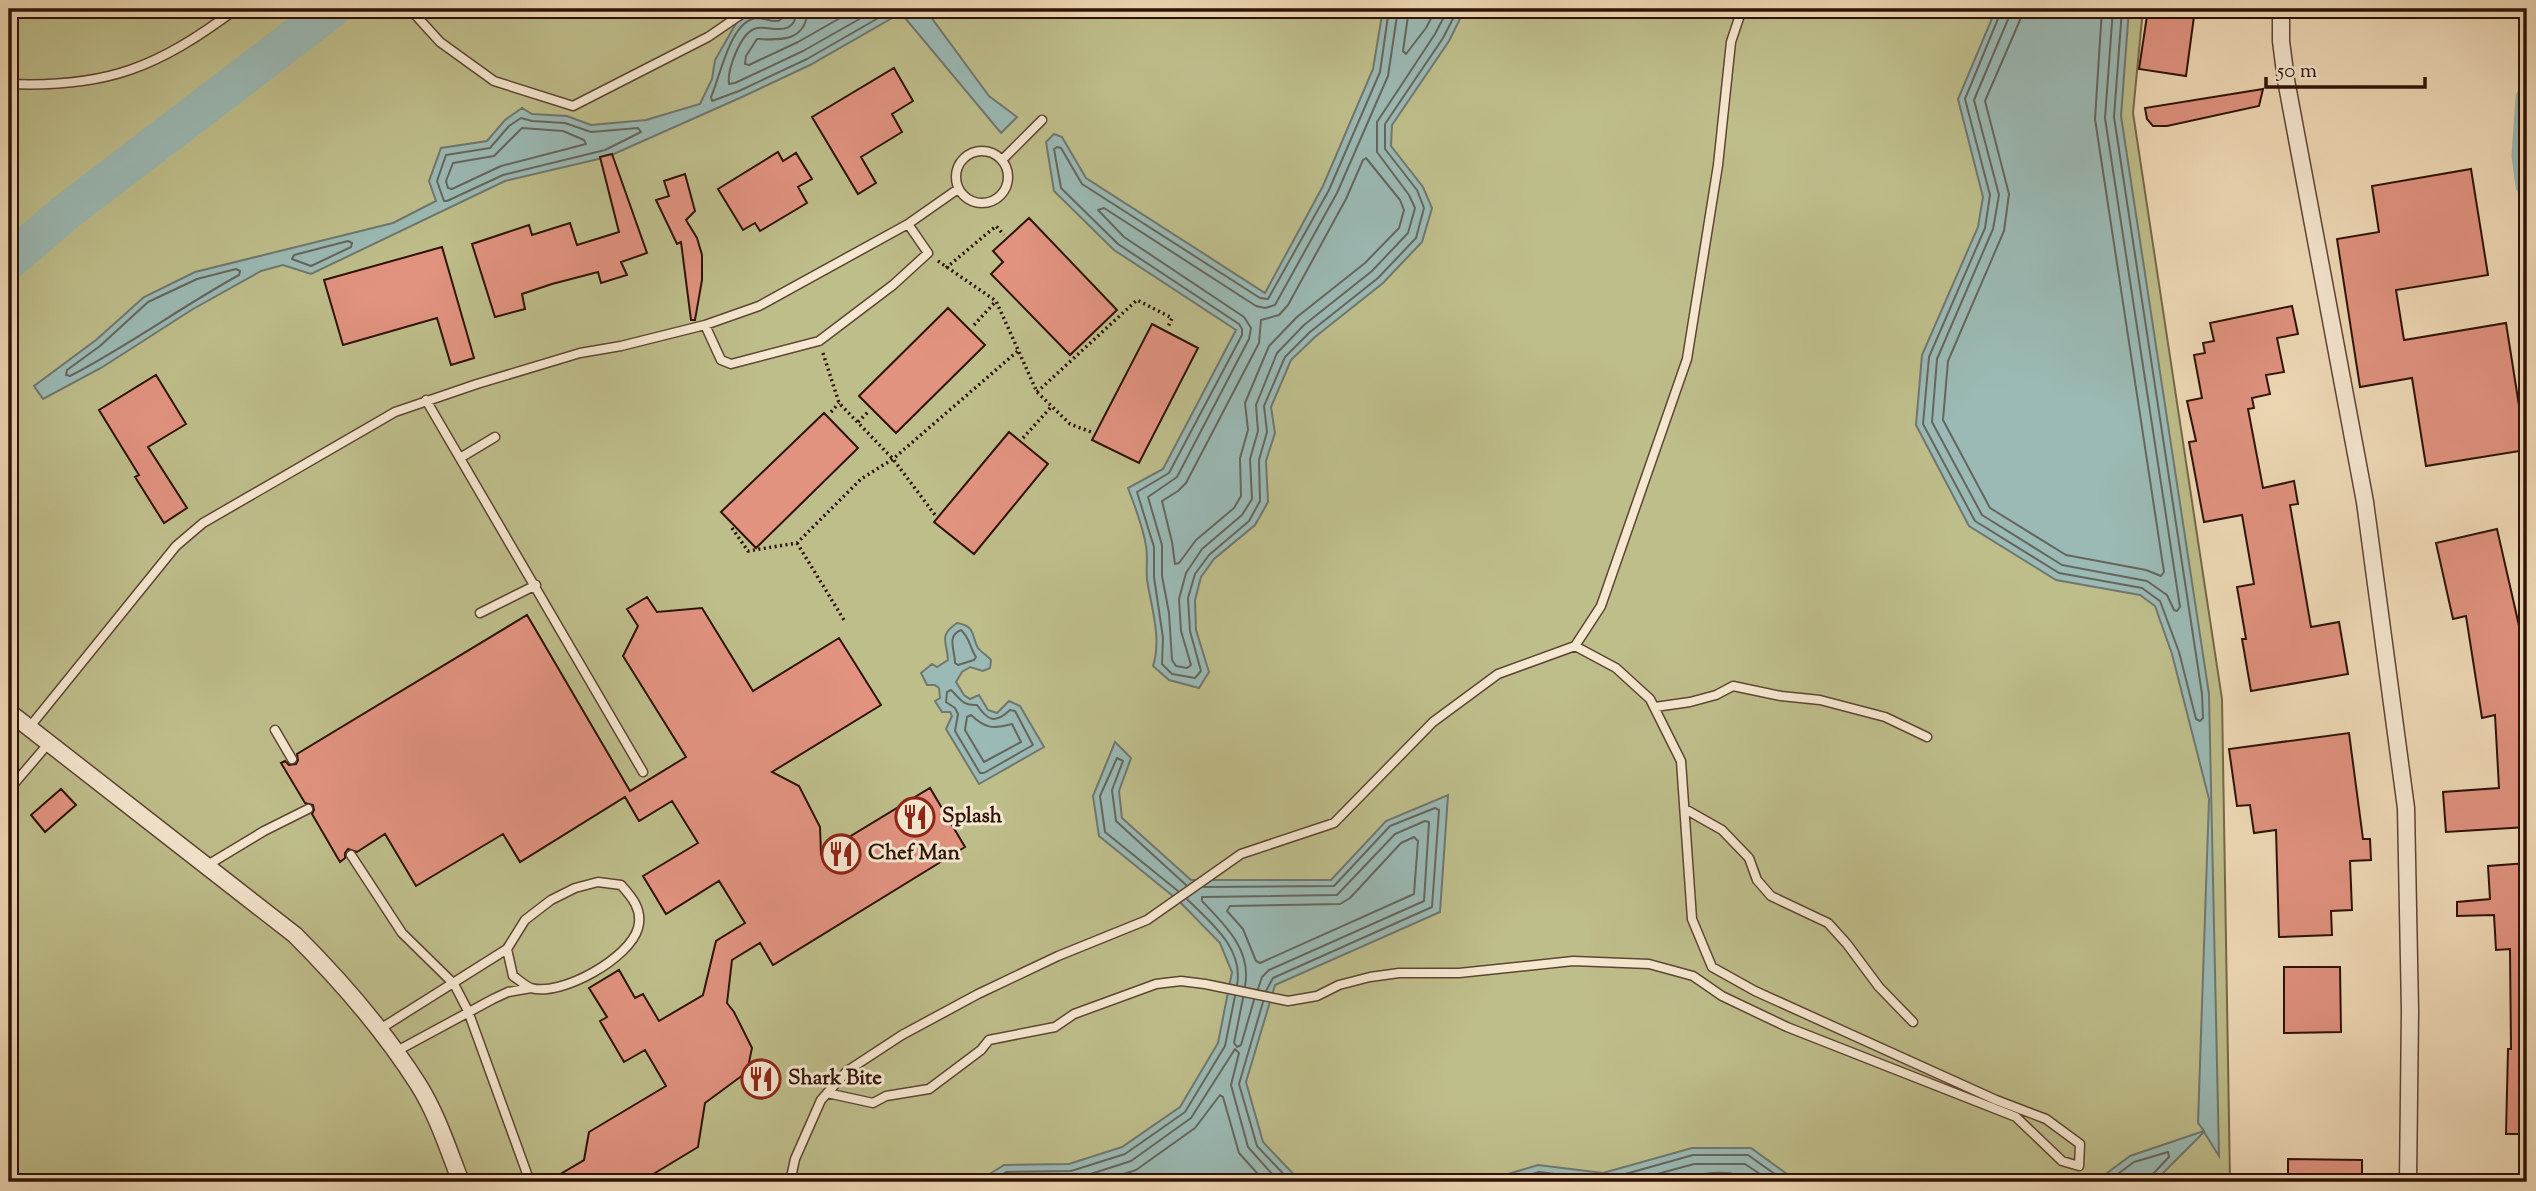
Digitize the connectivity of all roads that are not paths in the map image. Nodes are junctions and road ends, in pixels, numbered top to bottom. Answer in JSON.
{"nodes":[{"id":1,"x":236,"y":9,"type":"edge"},
{"id":2,"x":410,"y":9,"type":"edge"},
{"id":3,"x":749,"y":9,"type":"edge"},
{"id":4,"x":1742,"y":9,"type":"edge"},
{"id":5,"x":2281,"y":9,"type":"edge"},
{"id":6,"x":9,"y":84,"type":"edge"},
{"id":7,"x":1042,"y":120,"type":"dead end"},
{"id":8,"x":1002,"y":160,"type":"junction"},
{"id":9,"x":958,"y":189,"type":"junction"},
{"id":10,"x":908,"y":224,"type":"junction"},
{"id":11,"x":705,"y":325,"type":"junction"},
{"id":12,"x":426,"y":400,"type":"junction"},
{"id":13,"x":495,"y":437,"type":"dead end"},
{"id":14,"x":460,"y":458,"type":"junction"},
{"id":15,"x":536,"y":585,"type":"junction"},
{"id":16,"x":480,"y":613,"type":"dead end"},
{"id":17,"x":1575,"y":646,"type":"junction"},
{"id":18,"x":1655,"y":708,"type":"junction"},
{"id":19,"x":9,"y":712,"type":"edge"},
{"id":20,"x":28,"y":729,"type":"junction"},
{"id":21,"x":275,"y":730,"type":"dead end"},
{"id":22,"x":1927,"y":737,"type":"dead end"},
{"id":23,"x":48,"y":744,"type":"junction"},
{"id":24,"x":292,"y":759,"type":"dead end"},
{"id":25,"x":9,"y":769,"type":"edge"},
{"id":26,"x":643,"y":772,"type":"dead end"},
{"id":27,"x":19,"y":778,"type":"junction"},
{"id":28,"x":9,"y":790,"type":"edge"},
{"id":29,"x":308,"y":808,"type":"dead end"},
{"id":30,"x":1685,"y":809,"type":"junction"},
{"id":31,"x":351,"y":855,"type":"dead end"},
{"id":32,"x":206,"y":866,"type":"junction"},
{"id":33,"x":507,"y":949,"type":"junction"},
{"id":34,"x":454,"y":984,"type":"junction"},
{"id":35,"x":531,"y":988,"type":"junction"},
{"id":36,"x":468,"y":1011,"type":"junction"},
{"id":37,"x":1913,"y":1022,"type":"dead end"},
{"id":38,"x":380,"y":1029,"type":"junction"},
{"id":39,"x":396,"y":1052,"type":"junction"},
{"id":40,"x":827,"y":1094,"type":"junction"},
{"id":41,"x":461,"y":1182,"type":"edge"},
{"id":42,"x":530,"y":1182,"type":"edge"},
{"id":43,"x":790,"y":1182,"type":"edge"},
{"id":44,"x":2408,"y":1182,"type":"edge"}],
"edges":[{"from":1,"to":6,"type":"lane"},
{"from":2,"to":3,"type":"lane"},
{"from":4,"to":17,"type":"lane"},
{"from":5,"to":44,"type":"street"},
{"from":7,"to":8,"type":"lane"},
{"from":8,"to":9,"type":"lane"},
{"from":8,"to":9,"type":"lane"},
{"from":9,"to":10,"type":"lane"},
{"from":10,"to":11,"type":"lane"},
{"from":10,"to":11,"type":"lane"},
{"from":11,"to":12,"type":"lane"},
{"from":12,"to":14,"type":"lane"},
{"from":12,"to":20,"type":"lane"},
{"from":13,"to":14,"type":"lane"},
{"from":14,"to":15,"type":"lane"},
{"from":15,"to":16,"type":"lane"},
{"from":15,"to":26,"type":"lane"},
{"from":17,"to":18,"type":"lane"},
{"from":17,"to":40,"type":"lane"},
{"from":18,"to":22,"type":"lane"},
{"from":18,"to":30,"type":"lane"},
{"from":19,"to":20,"type":"street"},
{"from":20,"to":23,"type":"street"},
{"from":21,"to":24,"type":"lane"},
{"from":23,"to":27,"type":"lane"},
{"from":23,"to":32,"type":"street"},
{"from":25,"to":27,"type":"lane"},
{"from":27,"to":28,"type":"lane"},
{"from":29,"to":32,"type":"lane"},
{"from":30,"to":37,"type":"lane"},
{"from":30,"to":40,"type":"lane"},
{"from":31,"to":34,"type":"lane"},
{"from":32,"to":38,"type":"street"},
{"from":33,"to":34,"type":"lane"},
{"from":33,"to":35,"type":"lane"},
{"from":33,"to":35,"type":"lane"},
{"from":34,"to":36,"type":"lane"},
{"from":34,"to":38,"type":"lane"},
{"from":35,"to":36,"type":"lane"},
{"from":36,"to":39,"type":"lane"},
{"from":36,"to":42,"type":"lane"},
{"from":38,"to":39,"type":"street"},
{"from":39,"to":41,"type":"street"},
{"from":40,"to":43,"type":"lane"}]}
